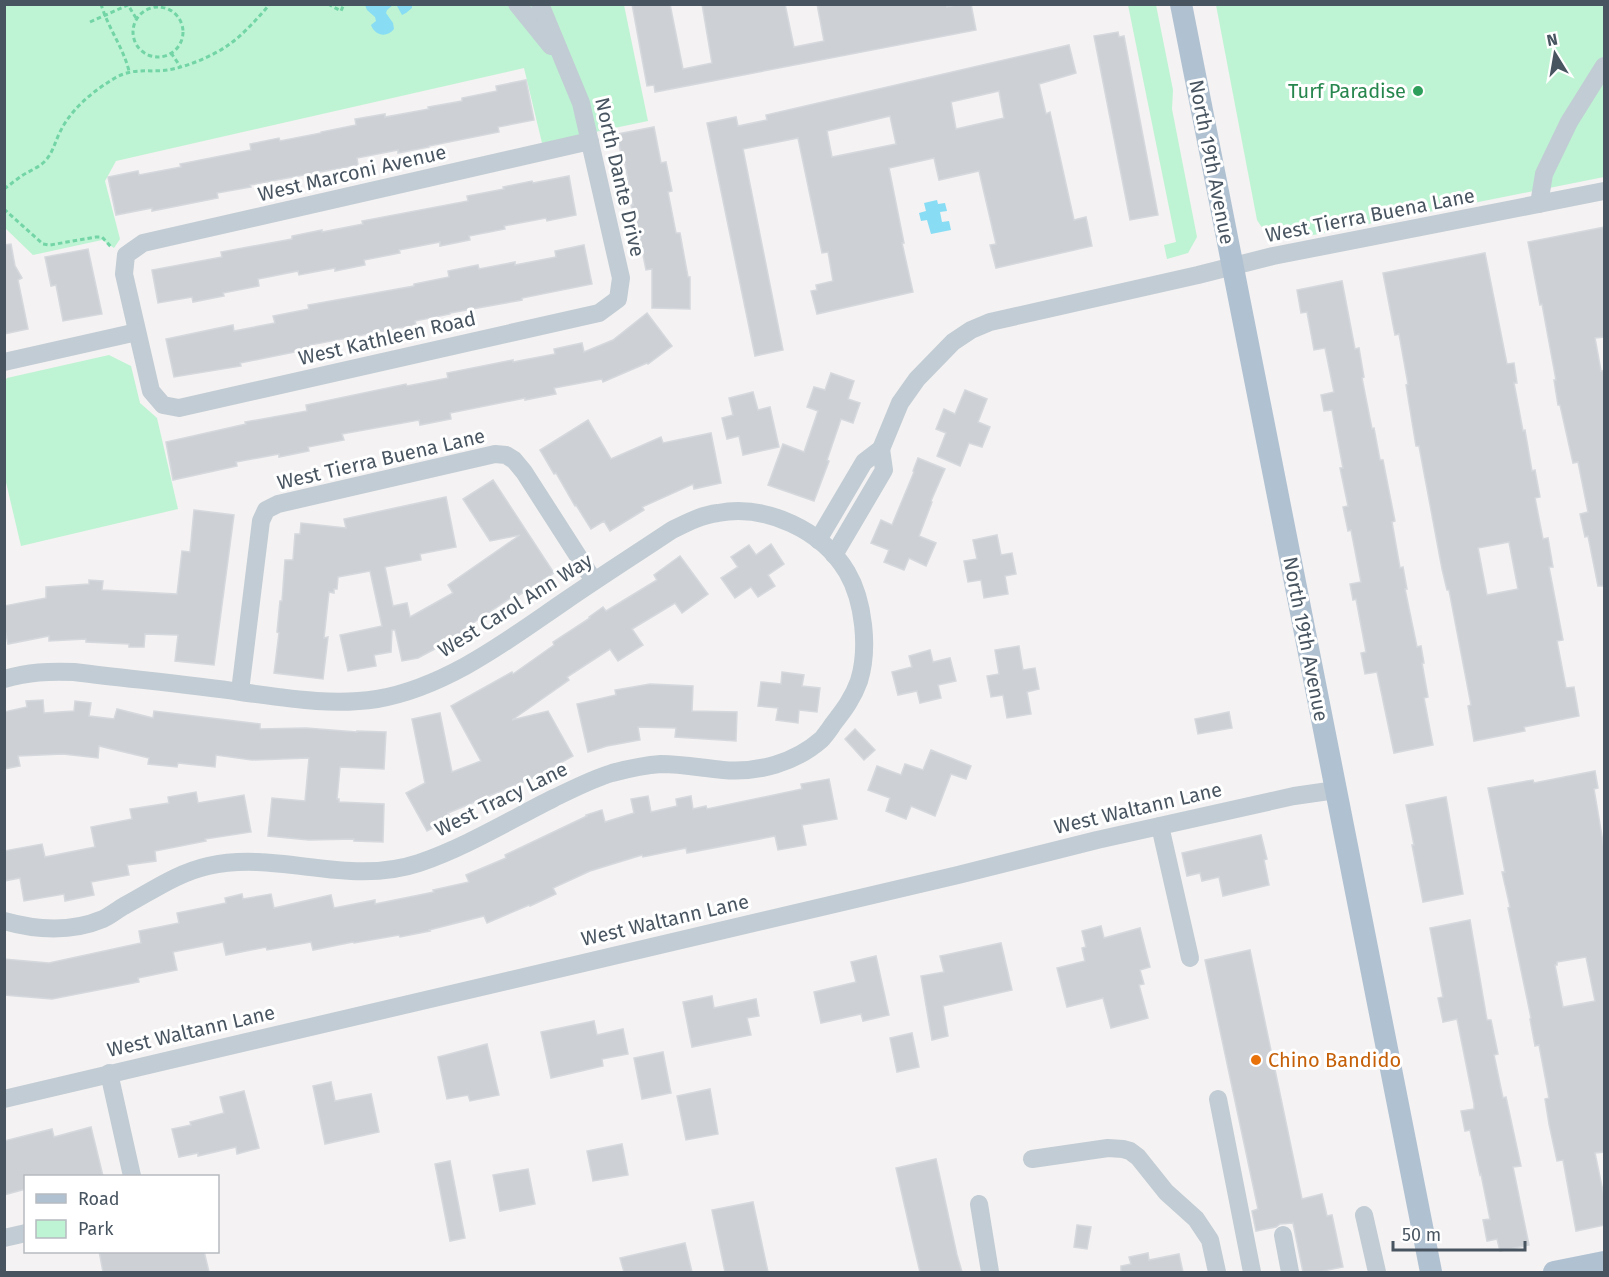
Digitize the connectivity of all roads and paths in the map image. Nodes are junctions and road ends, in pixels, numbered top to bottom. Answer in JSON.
{"nodes":[{"id":1,"x":101,"y":4,"type":"edge"},
{"id":2,"x":270,"y":4,"type":"edge"},
{"id":3,"x":328,"y":4,"type":"edge"},
{"id":4,"x":344,"y":4,"type":"edge"},
{"id":5,"x":1182,"y":4,"type":"edge"},
{"id":6,"x":528,"y":6,"type":"edge"},
{"id":7,"x":105,"y":16,"type":"junction"},
{"id":8,"x":136,"y":18,"type":"junction"},
{"id":9,"x":90,"y":22,"type":"dead end"},
{"id":10,"x":171,"y":53,"type":"junction"},
{"id":11,"x":180,"y":66,"type":"junction"},
{"id":12,"x":1605,"y":66,"type":"edge"},
{"id":13,"x":129,"y":71,"type":"junction"},
{"id":14,"x":590,"y":141,"type":"junction"},
{"id":15,"x":4,"y":189,"type":"edge"},
{"id":16,"x":1605,"y":191,"type":"edge"},
{"id":17,"x":1539,"y":204,"type":"junction"},
{"id":18,"x":4,"y":209,"type":"edge"},
{"id":19,"x":126,"y":255,"type":"junction"},
{"id":20,"x":1233,"y":266,"type":"junction"},
{"id":21,"x":618,"y":299,"type":"joint"},
{"id":22,"x":137,"y":332,"type":"junction"},
{"id":23,"x":4,"y":362,"type":"edge"},
{"id":24,"x":881,"y":449,"type":"junction"},
{"id":25,"x":818,"y":540,"type":"junction"},
{"id":26,"x":834,"y":555,"type":"junction"},
{"id":27,"x":594,"y":581,"type":"junction"},
{"id":28,"x":4,"y":679,"type":"edge"},
{"id":29,"x":240,"y":691,"type":"junction"},
{"id":30,"x":1336,"y":790,"type":"junction"},
{"id":31,"x":1160,"y":826,"type":"junction"},
{"id":32,"x":4,"y":921,"type":"edge"},
{"id":33,"x":1190,"y":958,"type":"dead end"},
{"id":34,"x":109,"y":1073,"type":"junction"},
{"id":35,"x":4,"y":1099,"type":"edge"},
{"id":36,"x":1218,"y":1099,"type":"dead end"},
{"id":37,"x":1032,"y":1159,"type":"dead end"},
{"id":38,"x":132,"y":1175,"type":"edge"},
{"id":39,"x":979,"y":1204,"type":"dead end"},
{"id":40,"x":1364,"y":1215,"type":"dead end"},
{"id":41,"x":24,"y":1233,"type":"edge"},
{"id":42,"x":1283,"y":1235,"type":"dead end"},
{"id":43,"x":4,"y":1238,"type":"edge"},
{"id":44,"x":1605,"y":1262,"type":"edge"},
{"id":45,"x":990,"y":1272,"type":"edge"},
{"id":46,"x":1217,"y":1272,"type":"edge"},
{"id":47,"x":1252,"y":1272,"type":"edge"},
{"id":48,"x":1290,"y":1272,"type":"edge"},
{"id":49,"x":1377,"y":1272,"type":"edge"},
{"id":50,"x":1431,"y":1272,"type":"edge"},
{"id":51,"x":1554,"y":1272,"type":"edge"}],
"edges":[{"from":1,"to":7,"type":"path"},
{"from":2,"to":11,"type":"path"},
{"from":3,"to":4,"type":"path"},
{"from":5,"to":20,"type":"main road","name":"North 19th Avenue"},
{"from":6,"to":14,"type":"street","name":"North Dante Drive"},
{"from":7,"to":8,"type":"path"},
{"from":7,"to":9,"type":"path"},
{"from":7,"to":13,"type":"path"},
{"from":8,"to":10,"type":"path"},
{"from":8,"to":10,"type":"path"},
{"from":10,"to":11,"type":"path"},
{"from":11,"to":13,"type":"path"},
{"from":12,"to":17,"type":"street"},
{"from":13,"to":15,"type":"path"},
{"from":14,"to":19,"type":"street","name":"West Marconi Avenue"},
{"from":14,"to":21,"type":"street","name":"North Dante Drive"},
{"from":16,"to":17,"type":"street","name":"West Tierra Buena Lane"},
{"from":17,"to":20,"type":"street","name":"West Tierra Buena Lane"},
{"from":18,"to":19,"type":"path"},
{"from":19,"to":22,"type":"street"},
{"from":20,"to":24,"type":"street","name":"West Tierra Buena Lane"},
{"from":20,"to":30,"type":"main road","name":"North 19th Avenue"},
{"from":21,"to":22,"type":"street","name":"West Kathleen Road"},
{"from":22,"to":23,"type":"street"},
{"from":24,"to":25,"type":"street"},
{"from":24,"to":26,"type":"street"},
{"from":25,"to":26,"type":"street","name":"West Carol Ann Way"},
{"from":25,"to":27,"type":"street","name":"West Carol Ann Way"},
{"from":26,"to":32,"type":"street","name":"West Tracy Lane"},
{"from":27,"to":29,"type":"street","name":"West Carol Ann Way"},
{"from":27,"to":29,"type":"street","name":"West Tierra Buena Lane"},
{"from":28,"to":29,"type":"street","name":"West Carol Ann Way"},
{"from":30,"to":31,"type":"street","name":"West Waltann Lane"},
{"from":30,"to":50,"type":"main road","name":"North 19th Avenue"},
{"from":31,"to":33,"type":"street"},
{"from":31,"to":34,"type":"street","name":"West Waltann Lane"},
{"from":34,"to":35,"type":"street","name":"West Waltann Lane"},
{"from":34,"to":38,"type":"street"},
{"from":36,"to":47,"type":"street"},
{"from":37,"to":46,"type":"street"},
{"from":39,"to":45,"type":"street"},
{"from":40,"to":49,"type":"street"},
{"from":41,"to":43,"type":"street"},
{"from":42,"to":48,"type":"street"},
{"from":44,"to":51,"type":"main road"}]}
